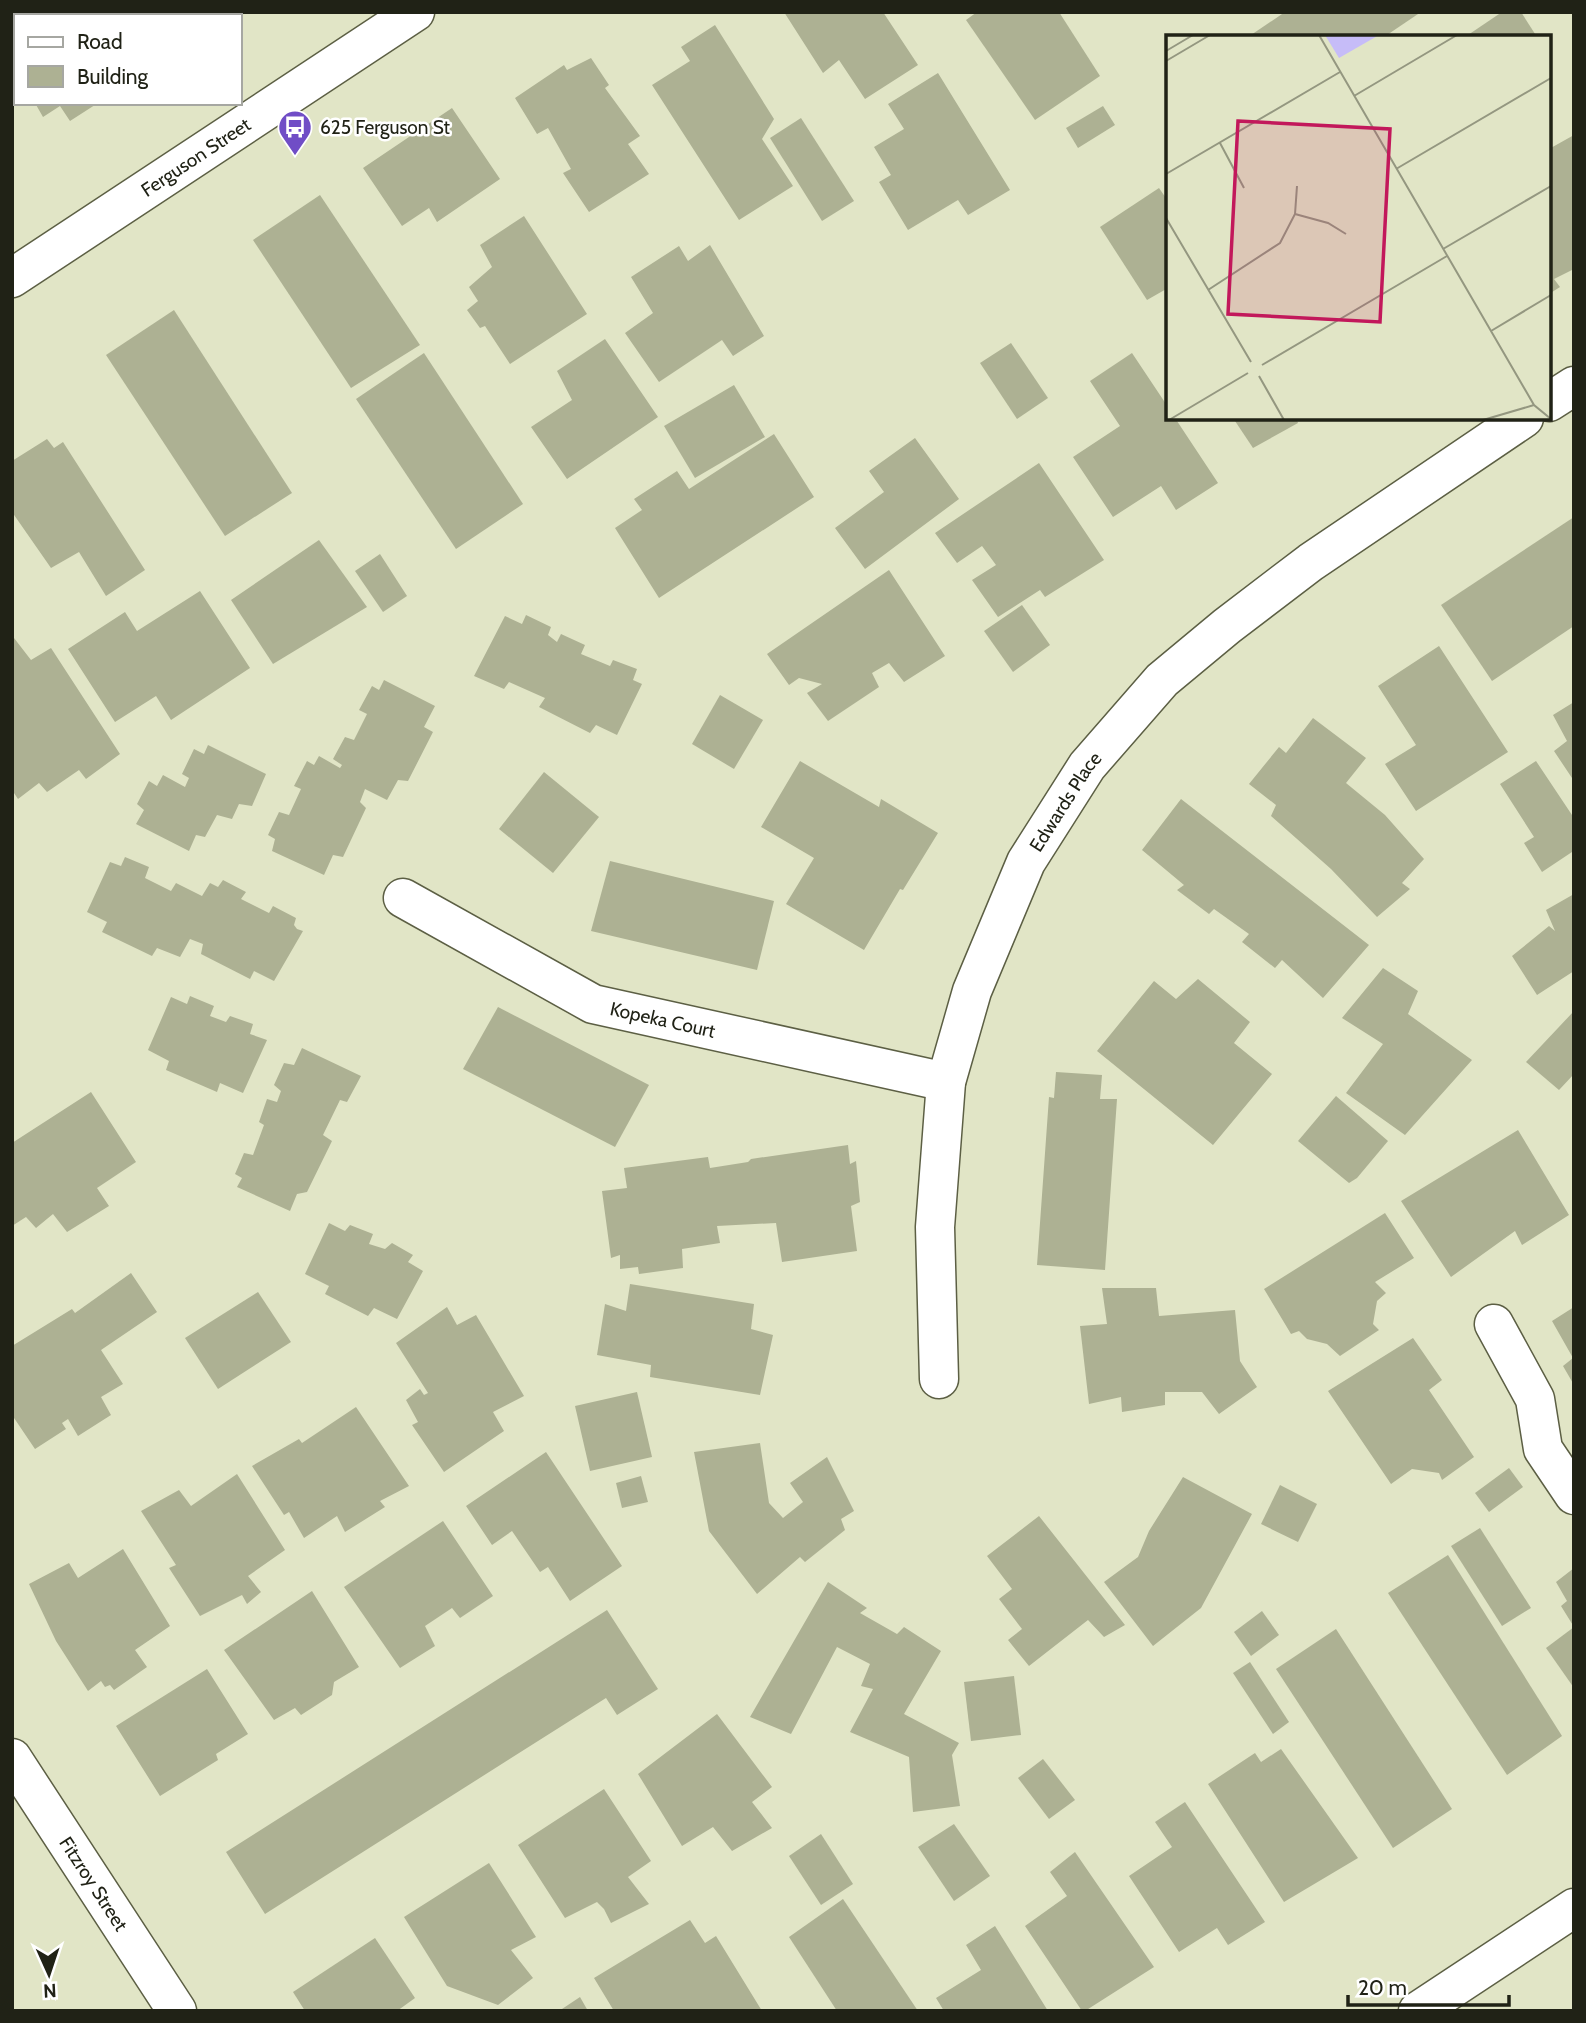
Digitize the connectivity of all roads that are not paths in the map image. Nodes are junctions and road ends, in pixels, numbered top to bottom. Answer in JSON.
{"nodes":[{"id":1,"x":415,"y":12,"type":"edge"},
{"id":2,"x":12,"y":278,"type":"edge"},
{"id":3,"x":1574,"y":386,"type":"edge"},
{"id":4,"x":1551,"y":401,"type":"edge"},
{"id":5,"x":1521,"y":420,"type":"edge"},
{"id":6,"x":402,"y":898,"type":"dead end"},
{"id":7,"x":946,"y":1082,"type":"junction"},
{"id":8,"x":1494,"y":1324,"type":"dead end"},
{"id":9,"x":939,"y":1379,"type":"dead end"},
{"id":10,"x":1574,"y":1495,"type":"edge"},
{"id":11,"x":12,"y":1758,"type":"edge"},
{"id":12,"x":1574,"y":1908,"type":"edge"},
{"id":13,"x":177,"y":2011,"type":"edge"},
{"id":14,"x":1418,"y":2011,"type":"edge"}],
"edges":[{"from":1,"to":2,"type":"street","name":"Ferguson Street"},
{"from":3,"to":4,"type":"street"},
{"from":5,"to":7,"type":"street","name":"Edwards Place"},
{"from":6,"to":7,"type":"street","name":"Kopeka Court"},
{"from":7,"to":9,"type":"street","name":"Edwards Place"},
{"from":8,"to":10,"type":"street"},
{"from":11,"to":13,"type":"street","name":"Fitzroy Street"},
{"from":12,"to":14,"type":"street"}]}
